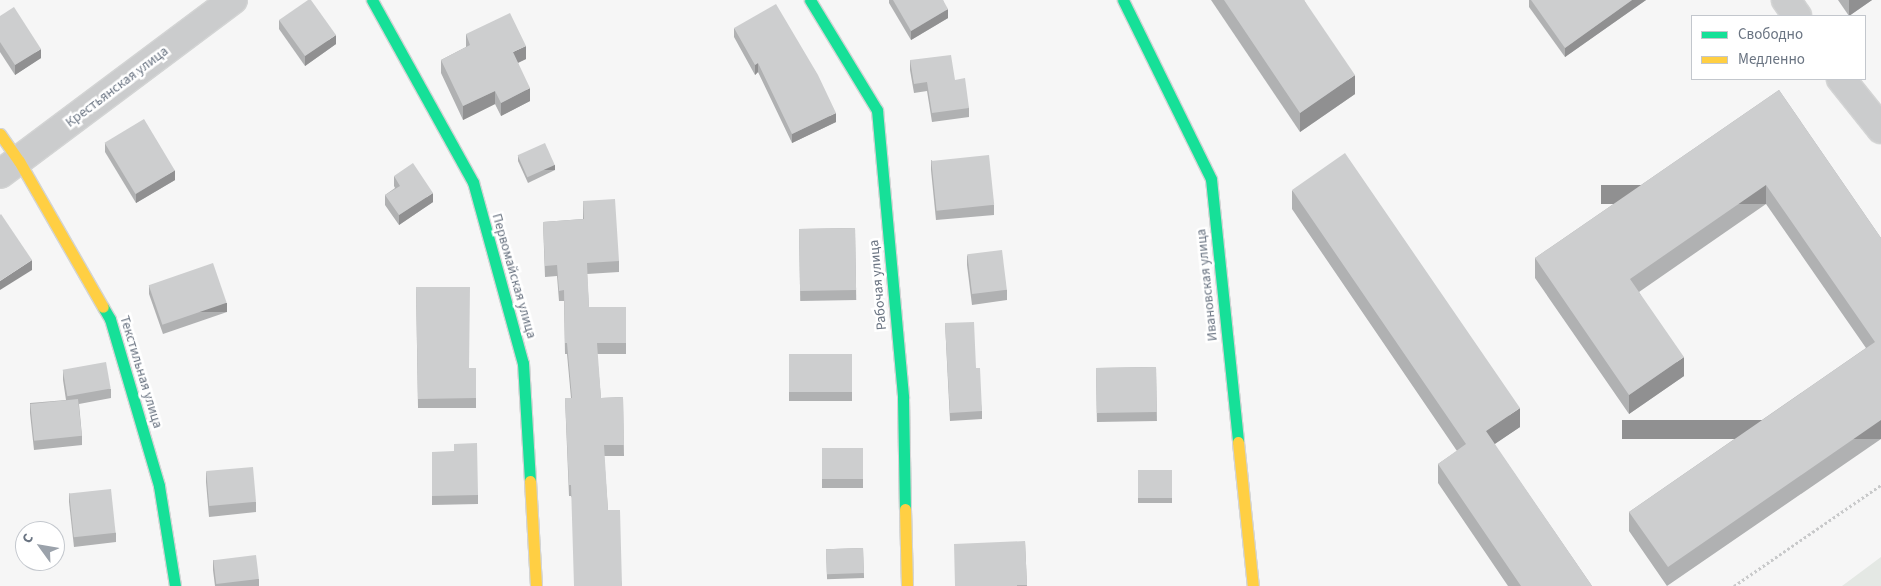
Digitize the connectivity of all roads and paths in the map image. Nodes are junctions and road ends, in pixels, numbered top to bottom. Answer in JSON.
{"nodes":[{"id":1,"x":233,"y":0,"type":"edge"},
{"id":2,"x":372,"y":0,"type":"edge"},
{"id":3,"x":810,"y":0,"type":"edge"},
{"id":4,"x":1123,"y":0,"type":"edge"},
{"id":5,"x":1786,"y":0,"type":"edge"},
{"id":6,"x":1796,"y":15,"type":"edge"},
{"id":7,"x":1842,"y":80,"type":"edge"},
{"id":8,"x":1881,"y":129,"type":"edge"},
{"id":9,"x":0,"y":134,"type":"edge"},
{"id":10,"x":9,"y":167,"type":"edge"},
{"id":11,"x":1881,"y":485,"type":"edge"},
{"id":12,"x":175,"y":586,"type":"edge"},
{"id":13,"x":536,"y":586,"type":"edge"},
{"id":14,"x":907,"y":586,"type":"edge"},
{"id":15,"x":1253,"y":586,"type":"edge"},
{"id":16,"x":1734,"y":586,"type":"edge"}],
"edges":[{"from":1,"to":10,"type":"street","name":"Крестьянская улица"},
{"from":2,"to":13,"type":"street","name":"Первомайская улица"},
{"from":3,"to":14,"type":"street","name":"Рабочая улица"},
{"from":4,"to":15,"type":"street","name":"Ивановская улица"},
{"from":5,"to":6,"type":"street"},
{"from":7,"to":8,"type":"street"},
{"from":9,"to":10,"type":"street","name":"Текстильная улица"},
{"from":10,"to":12,"type":"street","name":"Текстильная улица"},
{"from":11,"to":16,"type":"path"}]}
